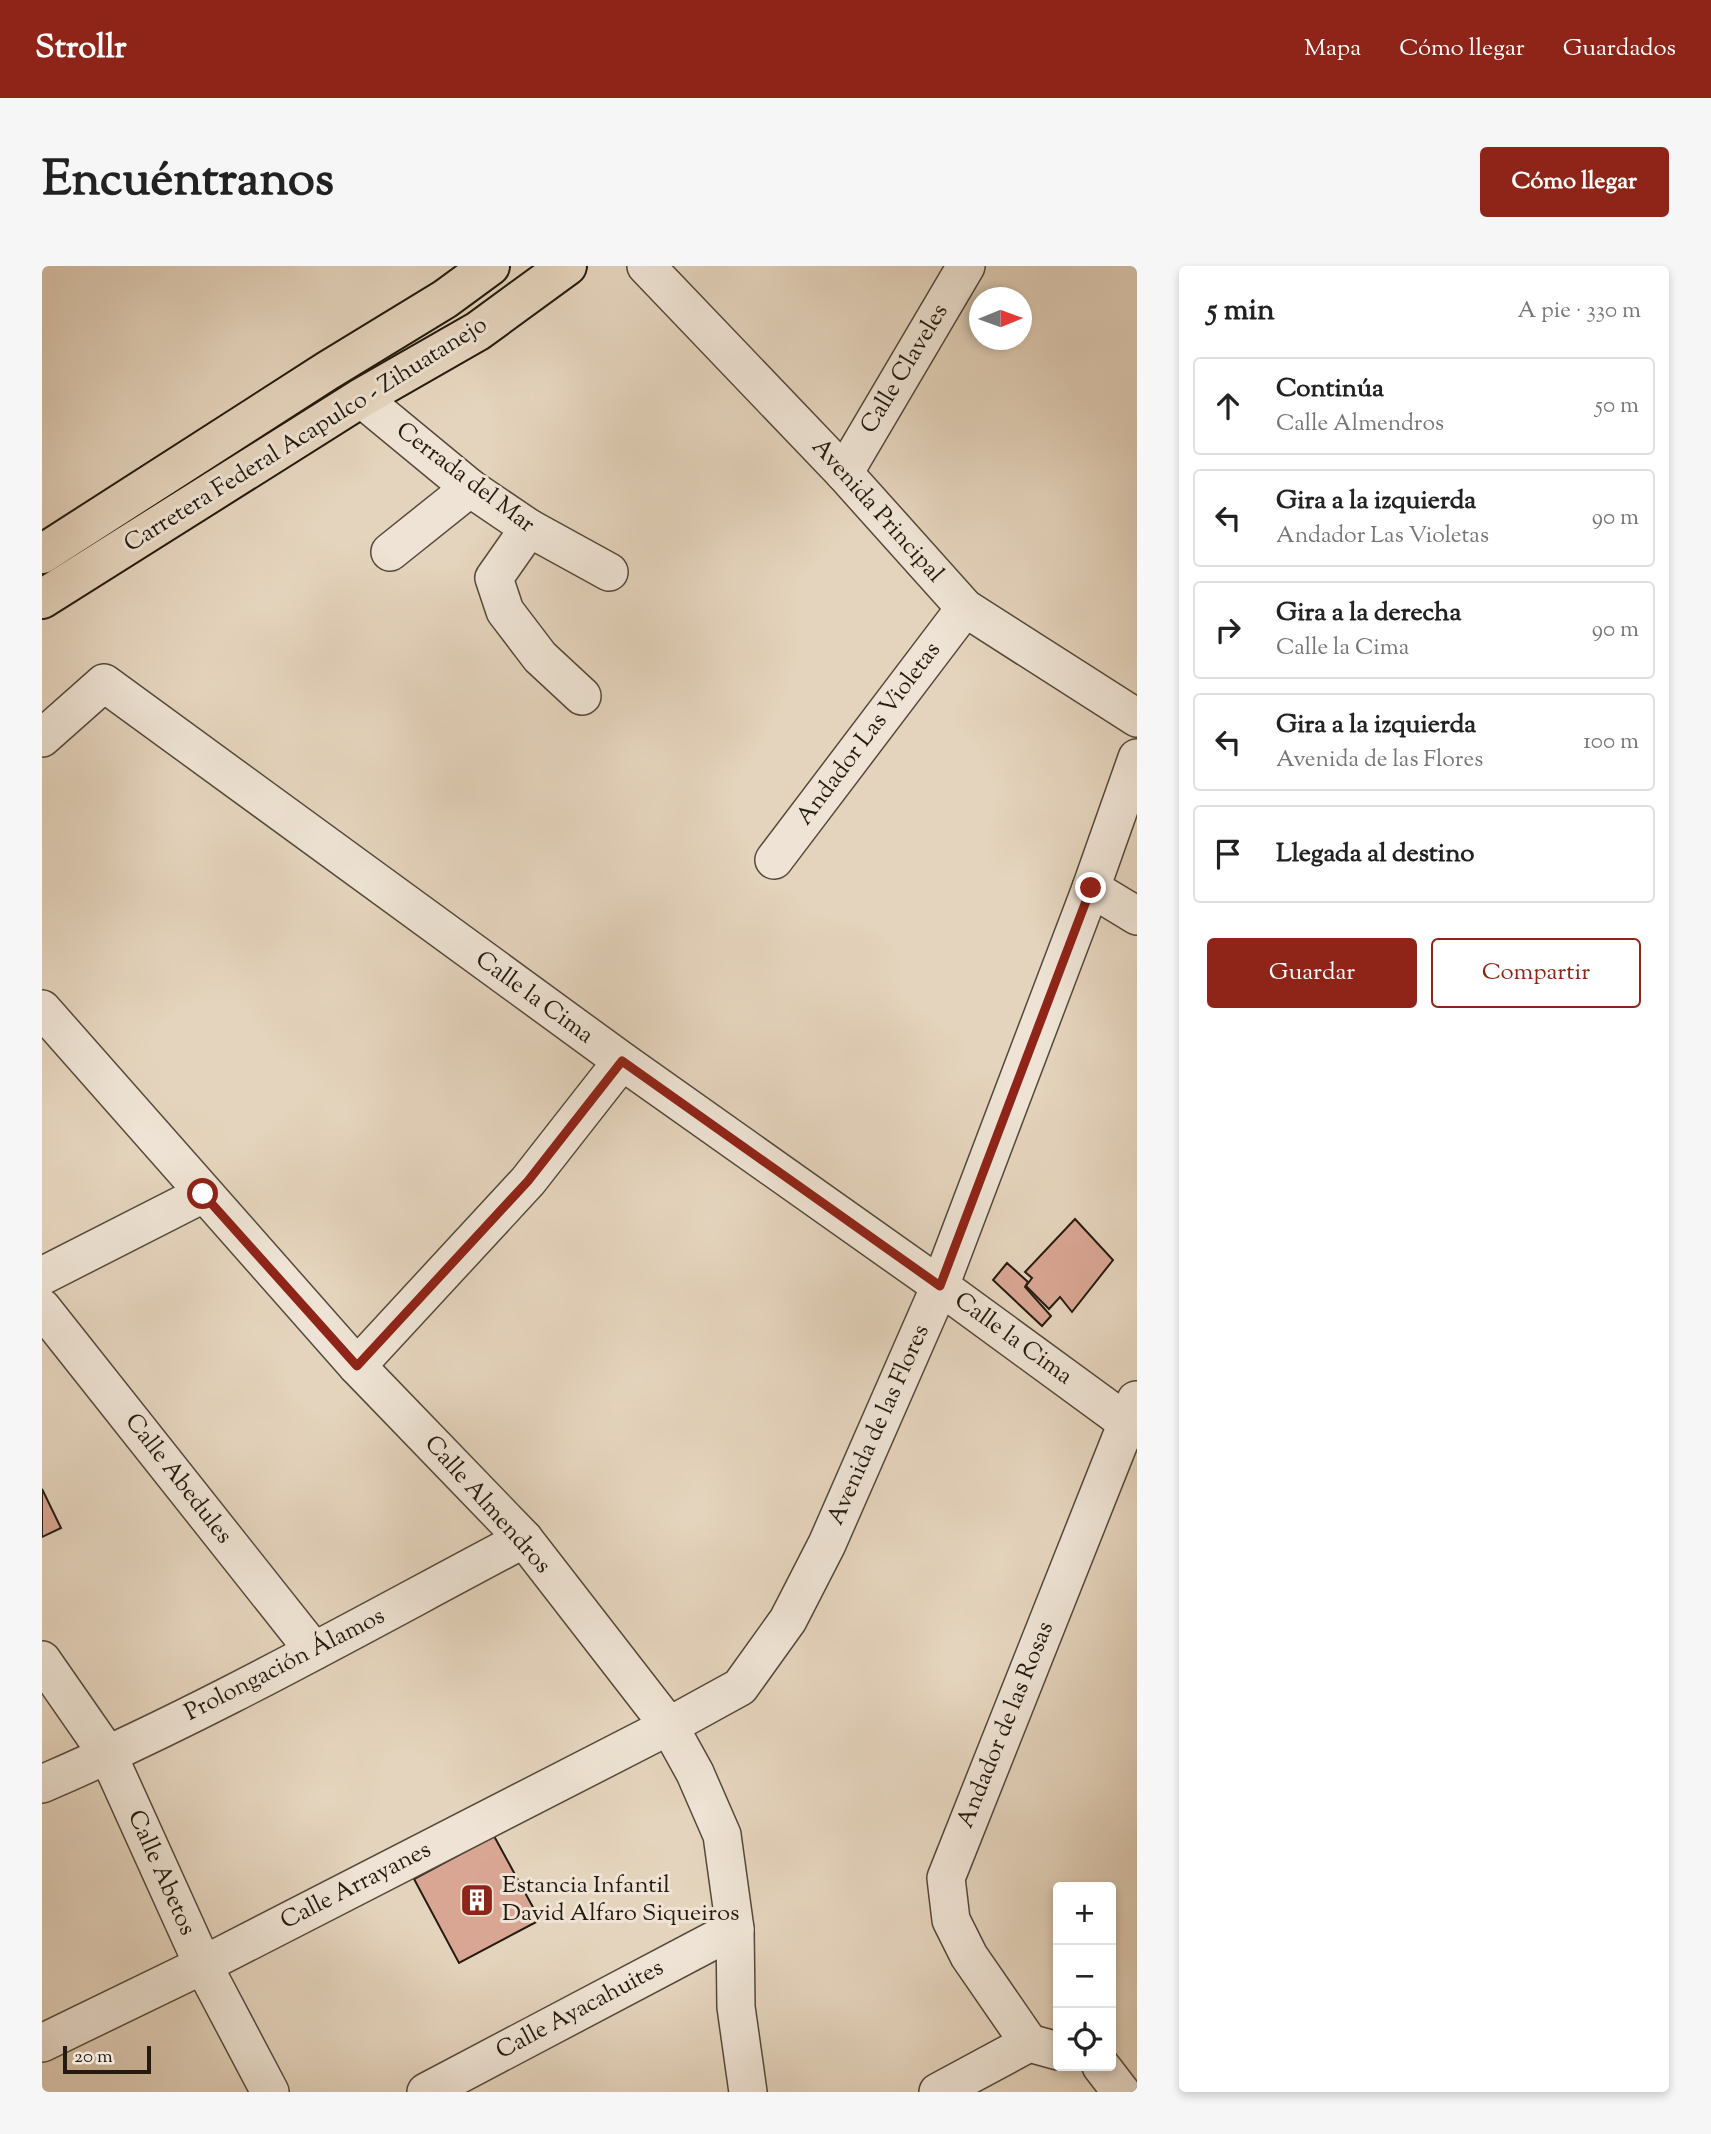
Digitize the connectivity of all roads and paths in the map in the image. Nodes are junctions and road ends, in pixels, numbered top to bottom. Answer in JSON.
{"nodes":[{"id":1,"x":490,"y":266,"type":"edge"},
{"id":2,"x":567,"y":266,"type":"edge"},
{"id":3,"x":646,"y":266,"type":"edge"},
{"id":4,"x":966,"y":266,"type":"edge"},
{"id":5,"x":361,"y":398,"type":"junction"},
{"id":6,"x":844,"y":473,"type":"junction"},
{"id":7,"x":470,"y":488,"type":"junction"},
{"id":8,"x":529,"y":528,"type":"junction"},
{"id":9,"x":390,"y":552,"type":"dead end"},
{"id":10,"x":42,"y":554,"type":"edge"},
{"id":11,"x":608,"y":572,"type":"dead end"},
{"id":12,"x":42,"y":599,"type":"edge"},
{"id":13,"x":965,"y":608,"type":"junction"},
{"id":14,"x":582,"y":696,"type":"dead end"},
{"id":15,"x":1137,"y":719,"type":"edge"},
{"id":16,"x":42,"y":738,"type":"edge"},
{"id":17,"x":1137,"y":758,"type":"edge"},
{"id":18,"x":774,"y":860,"type":"dead end"},
{"id":19,"x":1091,"y":888,"type":"junction"},
{"id":20,"x":1137,"y":916,"type":"edge"},
{"id":21,"x":42,"y":1009,"type":"edge"},
{"id":22,"x":622,"y":1061,"type":"junction"},
{"id":23,"x":203,"y":1194,"type":"junction"},
{"id":24,"x":42,"y":1276,"type":"edge"},
{"id":25,"x":940,"y":1286,"type":"junction"},
{"id":26,"x":42,"y":1308,"type":"edge"},
{"id":27,"x":357,"y":1366,"type":"junction"},
{"id":28,"x":1134,"y":1416,"type":"edge"},
{"id":29,"x":524,"y":1539,"type":"junction"},
{"id":30,"x":314,"y":1651,"type":"junction"},
{"id":31,"x":42,"y":1660,"type":"edge"},
{"id":32,"x":669,"y":1726,"type":"junction"},
{"id":33,"x":108,"y":1755,"type":"junction"},
{"id":34,"x":42,"y":1784,"type":"edge"},
{"id":35,"x":735,"y":1928,"type":"junction"},
{"id":36,"x":203,"y":1965,"type":"junction"},
{"id":37,"x":42,"y":2043,"type":"edge"},
{"id":38,"x":1043,"y":2047,"type":"edge"},
{"id":39,"x":1105,"y":2071,"type":"edge"},
{"id":40,"x":270,"y":2092,"type":"edge"},
{"id":41,"x":426,"y":2092,"type":"edge"},
{"id":42,"x":748,"y":2092,"type":"edge"},
{"id":43,"x":939,"y":2092,"type":"edge"},
{"id":44,"x":1121,"y":2092,"type":"edge"}],
"edges":[{"from":1,"to":10,"type":"main road","name":"Carretera Federal Acapulco - Zihuatanejo"},
{"from":2,"to":5,"type":"main road","name":"Carretera Federal Acapulco - Zihuatanejo"},
{"from":3,"to":6,"type":"street","name":"Avenida Principal"},
{"from":4,"to":6,"type":"street","name":"Calle Claveles"},
{"from":5,"to":7,"type":"street","name":"Cerrada del Mar"},
{"from":5,"to":12,"type":"main road","name":"Carretera Federal Acapulco - Zihuatanejo"},
{"from":6,"to":13,"type":"street","name":"Avenida Principal"},
{"from":7,"to":8,"type":"street","name":"Cerrada del Mar"},
{"from":7,"to":9,"type":"street"},
{"from":8,"to":11,"type":"street","name":"Cerrada del Mar"},
{"from":8,"to":14,"type":"street"},
{"from":13,"to":15,"type":"street","name":"Avenida Principal"},
{"from":13,"to":18,"type":"street","name":"Andador Las Violetas"},
{"from":16,"to":22,"type":"street","name":"Calle la Cima"},
{"from":17,"to":19,"type":"street","name":"Avenida de las Flores"},
{"from":19,"to":20,"type":"street"},
{"from":19,"to":25,"type":"street","name":"Avenida de las Flores"},
{"from":21,"to":23,"type":"street","name":"Calle Almendros"},
{"from":22,"to":25,"type":"street","name":"Calle la Cima"},
{"from":22,"to":27,"type":"street"},
{"from":23,"to":24,"type":"street"},
{"from":23,"to":27,"type":"street","name":"Calle Almendros"},
{"from":25,"to":28,"type":"street","name":"Calle la Cima"},
{"from":25,"to":32,"type":"street","name":"Avenida de las Flores"},
{"from":26,"to":30,"type":"street","name":"Calle Abedules"},
{"from":27,"to":29,"type":"street","name":"Calle Almendros"},
{"from":28,"to":38,"type":"street","name":"Andador de las Rosas"},
{"from":29,"to":30,"type":"street","name":"Prolongación Álamos"},
{"from":29,"to":32,"type":"street","name":"Calle Almendros"},
{"from":30,"to":33,"type":"street","name":"Prolongación Álamos"},
{"from":31,"to":33,"type":"street","name":"Calle Abetos"},
{"from":32,"to":35,"type":"street","name":"Calle Almendros"},
{"from":32,"to":36,"type":"street","name":"Calle Arrayanes"},
{"from":33,"to":34,"type":"street","name":"Prolongación Álamos"},
{"from":33,"to":36,"type":"street","name":"Calle Abetos"},
{"from":35,"to":41,"type":"street","name":"Calle Ayacahuites"},
{"from":35,"to":42,"type":"street","name":"Calle Almendros"},
{"from":36,"to":37,"type":"street","name":"Calle Arrayanes"},
{"from":36,"to":40,"type":"street","name":"Calle Abetos"},
{"from":38,"to":43,"type":"street"},
{"from":39,"to":44,"type":"street"}]}
